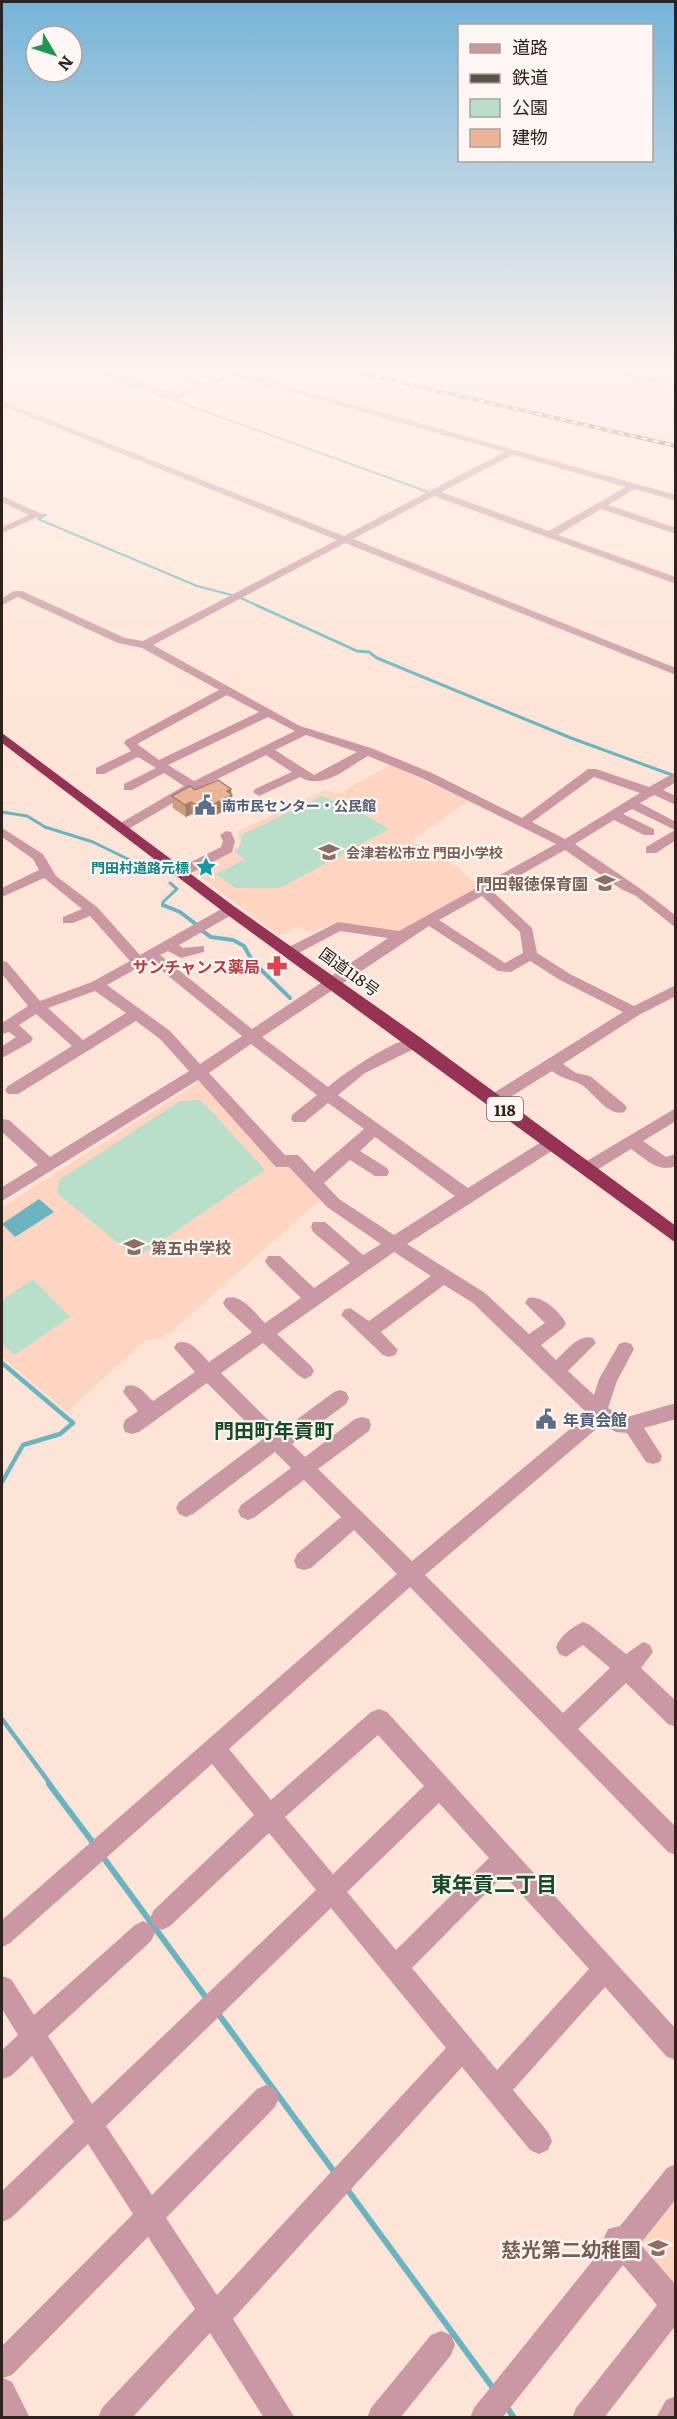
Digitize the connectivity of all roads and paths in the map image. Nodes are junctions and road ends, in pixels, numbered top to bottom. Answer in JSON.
{"nodes":[{"id":1,"x":208,"y":486,"type":"edge"},
{"id":2,"x":447,"y":486,"type":"edge"},
{"id":3,"x":634,"y":486,"type":"joint"},
{"id":4,"x":434,"y":493,"type":"junction"},
{"id":5,"x":675,"y":498,"type":"edge"},
{"id":6,"x":2,"y":499,"type":"edge"},
{"id":7,"x":602,"y":506,"type":"junction"},
{"id":8,"x":2,"y":530,"type":"edge"},
{"id":9,"x":675,"y":531,"type":"edge"},
{"id":10,"x":550,"y":535,"type":"junction"},
{"id":11,"x":342,"y":540,"type":"junction"},
{"id":12,"x":675,"y":581,"type":"edge"},
{"id":13,"x":2,"y":602,"type":"edge"},
{"id":14,"x":145,"y":645,"type":"junction"},
{"id":15,"x":675,"y":672,"type":"edge"},
{"id":16,"x":226,"y":691,"type":"junction"},
{"id":17,"x":267,"y":713,"type":"junction"},
{"id":18,"x":305,"y":731,"type":"junction"},
{"id":19,"x":2,"y":737,"type":"edge"},
{"id":20,"x":267,"y":750,"type":"junction"},
{"id":21,"x":367,"y":751,"type":"junction"},
{"id":22,"x":139,"y":752,"type":"junction"},
{"id":23,"x":163,"y":766,"type":"junction"},
{"id":24,"x":100,"y":771,"type":"dead end"},
{"id":25,"x":301,"y":772,"type":"junction"},
{"id":26,"x":675,"y":776,"type":"edge"},
{"id":27,"x":193,"y":786,"type":"junction"},
{"id":28,"x":128,"y":787,"type":"dead end"},
{"id":29,"x":652,"y":791,"type":"junction"},
{"id":30,"x":259,"y":792,"type":"dead end"},
{"id":31,"x":675,"y":801,"type":"edge"},
{"id":32,"x":632,"y":804,"type":"junction"},
{"id":33,"x":615,"y":814,"type":"junction"},
{"id":34,"x":523,"y":823,"type":"junction"},
{"id":35,"x":675,"y":827,"type":"edge"},
{"id":36,"x":121,"y":828,"type":"junction"},
{"id":37,"x":2,"y":832,"type":"edge"},
{"id":38,"x":649,"y":832,"type":"dead end"},
{"id":39,"x":675,"y":834,"type":"edge"},
{"id":40,"x":226,"y":835,"type":"dead end"},
{"id":41,"x":566,"y":844,"type":"junction"},
{"id":42,"x":651,"y":850,"type":"dead end"},
{"id":43,"x":46,"y":871,"type":"junction"},
{"id":44,"x":180,"y":873,"type":"junction"},
{"id":45,"x":484,"y":891,"type":"junction"},
{"id":46,"x":2,"y":893,"type":"edge"},
{"id":47,"x":92,"y":910,"type":"junction"},
{"id":48,"x":230,"y":910,"type":"junction"},
{"id":49,"x":68,"y":920,"type":"dead end"},
{"id":50,"x":429,"y":920,"type":"junction"},
{"id":51,"x":675,"y":924,"type":"edge"},
{"id":52,"x":401,"y":936,"type":"junction"},
{"id":53,"x":170,"y":945,"type":"junction"},
{"id":54,"x":200,"y":949,"type":"dead end"},
{"id":55,"x":290,"y":952,"type":"junction"},
{"id":56,"x":530,"y":955,"type":"junction"},
{"id":57,"x":145,"y":958,"type":"junction"},
{"id":58,"x":2,"y":966,"type":"edge"},
{"id":59,"x":333,"y":984,"type":"junction"},
{"id":60,"x":97,"y":985,"type":"junction"},
{"id":61,"x":675,"y":990,"type":"edge"},
{"id":62,"x":37,"y":1007,"type":"junction"},
{"id":63,"x":634,"y":1012,"type":"junction"},
{"id":64,"x":137,"y":1013,"type":"junction"},
{"id":65,"x":5,"y":1026,"type":"edge"},
{"id":66,"x":253,"y":1037,"type":"junction"},
{"id":67,"x":415,"y":1042,"type":"junction"},
{"id":68,"x":82,"y":1047,"type":"junction"},
{"id":69,"x":2,"y":1053,"type":"edge"},
{"id":70,"x":552,"y":1063,"type":"junction"},
{"id":71,"x":198,"y":1073,"type":"junction"},
{"id":72,"x":13,"y":1090,"type":"dead end"},
{"id":73,"x":329,"y":1093,"type":"junction"},
{"id":74,"x":494,"y":1100,"type":"junction"},
{"id":75,"x":619,"y":1108,"type":"dead end"},
{"id":76,"x":675,"y":1113,"type":"edge"},
{"id":77,"x":299,"y":1118,"type":"dead end"},
{"id":78,"x":3,"y":1124,"type":"edge"},
{"id":79,"x":375,"y":1128,"type":"junction"},
{"id":80,"x":631,"y":1141,"type":"junction"},
{"id":81,"x":552,"y":1143,"type":"junction"},
{"id":82,"x":348,"y":1152,"type":"junction"},
{"id":83,"x":675,"y":1160,"type":"edge"},
{"id":84,"x":49,"y":1166,"type":"junction"},
{"id":85,"x":586,"y":1169,"type":"junction"},
{"id":86,"x":381,"y":1172,"type":"dead end"},
{"id":87,"x":314,"y":1182,"type":"junction"},
{"id":88,"x":2,"y":1196,"type":"edge"},
{"id":89,"x":468,"y":1197,"type":"junction"},
{"id":90,"x":319,"y":1227,"type":"dead end"},
{"id":91,"x":675,"y":1236,"type":"edge"},
{"id":92,"x":395,"y":1243,"type":"junction"},
{"id":93,"x":274,"y":1261,"type":"dead end"},
{"id":94,"x":362,"y":1264,"type":"junction"},
{"id":95,"x":445,"y":1275,"type":"junction"},
{"id":96,"x":313,"y":1298,"type":"junction"},
{"id":97,"x":232,"y":1303,"type":"dead end"},
{"id":98,"x":534,"y":1303,"type":"dead end"},
{"id":99,"x":350,"y":1315,"type":"dead end"},
{"id":100,"x":368,"y":1330,"type":"junction"},
{"id":101,"x":264,"y":1333,"type":"junction"},
{"id":102,"x":587,"y":1343,"type":"dead end"},
{"id":103,"x":528,"y":1345,"type":"junction"},
{"id":104,"x":183,"y":1348,"type":"dead end"},
{"id":105,"x":625,"y":1349,"type":"dead end"},
{"id":106,"x":389,"y":1350,"type":"dead end"},
{"id":107,"x":304,"y":1371,"type":"dead end"},
{"id":108,"x":556,"y":1371,"type":"junction"},
{"id":109,"x":207,"y":1372,"type":"junction"},
{"id":110,"x":132,"y":1392,"type":"dead end"},
{"id":111,"x":340,"y":1398,"type":"dead end"},
{"id":112,"x":598,"y":1411,"type":"junction"},
{"id":113,"x":675,"y":1411,"type":"edge"},
{"id":114,"x":151,"y":1412,"type":"junction"},
{"id":115,"x":631,"y":1424,"type":"junction"},
{"id":116,"x":362,"y":1425,"type":"dead end"},
{"id":117,"x":132,"y":1426,"type":"dead end"},
{"id":118,"x":277,"y":1442,"type":"junction"},
{"id":119,"x":653,"y":1456,"type":"dead end"},
{"id":120,"x":304,"y":1468,"type":"junction"},
{"id":121,"x":186,"y":1508,"type":"dead end"},
{"id":122,"x":248,"y":1511,"type":"dead end"},
{"id":123,"x":354,"y":1518,"type":"junction"},
{"id":124,"x":304,"y":1561,"type":"dead end"},
{"id":125,"x":411,"y":1574,"type":"junction"},
{"id":126,"x":566,"y":1647,"type":"dead end"},
{"id":127,"x":643,"y":1652,"type":"dead end"},
{"id":128,"x":626,"y":1668,"type":"junction"},
{"id":129,"x":675,"y":1716,"type":"edge"},
{"id":130,"x":562,"y":1729,"type":"junction"},
{"id":131,"x":215,"y":1750,"type":"junction"},
{"id":132,"x":439,"y":1787,"type":"junction"},
{"id":133,"x":271,"y":1815,"type":"junction"},
{"id":134,"x":675,"y":1842,"type":"edge"},
{"id":135,"x":504,"y":1859,"type":"junction"},
{"id":136,"x":331,"y":1889,"type":"junction"},
{"id":137,"x":162,"y":1918,"type":"dead end"},
{"id":138,"x":143,"y":1934,"type":"dead end"},
{"id":139,"x":2,"y":1935,"type":"edge"},
{"id":140,"x":396,"y":1967,"type":"junction"},
{"id":141,"x":605,"y":1969,"type":"junction"},
{"id":142,"x":2,"y":1988,"type":"edge"},
{"id":143,"x":33,"y":2036,"type":"junction"},
{"id":144,"x":462,"y":2048,"type":"junction"},
{"id":145,"x":675,"y":2048,"type":"edge"},
{"id":146,"x":2,"y":2067,"type":"edge"},
{"id":147,"x":497,"y":2089,"type":"junction"},
{"id":148,"x":266,"y":2098,"type":"dead end"},
{"id":149,"x":90,"y":2123,"type":"junction"},
{"id":150,"x":539,"y":2141,"type":"dead end"},
{"id":151,"x":675,"y":2177,"type":"edge"},
{"id":152,"x":2,"y":2209,"type":"edge"},
{"id":153,"x":150,"y":2215,"type":"junction"},
{"id":154,"x":619,"y":2241,"type":"junction"},
{"id":155,"x":675,"y":2306,"type":"edge"},
{"id":156,"x":214,"y":2314,"type":"junction"},
{"id":157,"x":441,"y":2345,"type":"dead end"},
{"id":158,"x":2,"y":2365,"type":"edge"},
{"id":159,"x":2,"y":2392,"type":"edge"},
{"id":160,"x":675,"y":2410,"type":"edge"},
{"id":161,"x":487,"y":2413,"type":"edge"},
{"id":162,"x":16,"y":2418,"type":"edge"},
{"id":163,"x":112,"y":2418,"type":"edge"},
{"id":164,"x":281,"y":2418,"type":"edge"},
{"id":165,"x":381,"y":2418,"type":"edge"},
{"id":166,"x":586,"y":2418,"type":"edge"},
{"id":167,"x":670,"y":2418,"type":"edge"}],
"edges":[{"from":1,"to":11,"type":"street"},
{"from":2,"to":4,"type":"street"},
{"from":3,"to":5,"type":"street"},
{"from":3,"to":7,"type":"street"},
{"from":4,"to":10,"type":"street"},
{"from":4,"to":11,"type":"street"},
{"from":6,"to":8,"type":"street"},
{"from":7,"to":9,"type":"street"},
{"from":7,"to":10,"type":"street"},
{"from":10,"to":12,"type":"street"},
{"from":11,"to":14,"type":"street"},
{"from":11,"to":15,"type":"street"},
{"from":13,"to":14,"type":"street"},
{"from":14,"to":16,"type":"street"},
{"from":16,"to":17,"type":"street"},
{"from":16,"to":22,"type":"street"},
{"from":17,"to":18,"type":"street"},
{"from":17,"to":23,"type":"street"},
{"from":18,"to":20,"type":"street"},
{"from":18,"to":21,"type":"street"},
{"from":19,"to":36,"type":"highway","name":"国道118号","number":"118"},
{"from":20,"to":25,"type":"street"},
{"from":20,"to":27,"type":"street"},
{"from":21,"to":25,"type":"street"},
{"from":21,"to":34,"type":"street"},
{"from":22,"to":23,"type":"street"},
{"from":22,"to":24,"type":"street"},
{"from":23,"to":27,"type":"street"},
{"from":23,"to":28,"type":"street"},
{"from":25,"to":30,"type":"street"},
{"from":26,"to":29,"type":"street"},
{"from":27,"to":36,"type":"street"},
{"from":29,"to":31,"type":"street"},
{"from":29,"to":32,"type":"street"},
{"from":29,"to":34,"type":"street"},
{"from":32,"to":33,"type":"street"},
{"from":32,"to":35,"type":"street"},
{"from":33,"to":38,"type":"street"},
{"from":33,"to":41,"type":"street"},
{"from":34,"to":41,"type":"street"},
{"from":36,"to":44,"type":"highway","name":"国道118号","number":"118"},
{"from":37,"to":43,"type":"street"},
{"from":39,"to":42,"type":"street"},
{"from":40,"to":44,"type":"street"},
{"from":41,"to":45,"type":"street"},
{"from":41,"to":51,"type":"street"},
{"from":43,"to":46,"type":"street"},
{"from":43,"to":47,"type":"street"},
{"from":44,"to":48,"type":"highway","name":"国道118号","number":"118"},
{"from":45,"to":50,"type":"street"},
{"from":45,"to":56,"type":"street"},
{"from":47,"to":49,"type":"street"},
{"from":47,"to":57,"type":"street"},
{"from":48,"to":53,"type":"street"},
{"from":48,"to":55,"type":"highway","name":"国道118号","number":"118"},
{"from":50,"to":52,"type":"street"},
{"from":50,"to":56,"type":"street"},
{"from":52,"to":55,"type":"street"},
{"from":52,"to":59,"type":"street"},
{"from":53,"to":54,"type":"street"},
{"from":53,"to":57,"type":"street"},
{"from":55,"to":59,"type":"highway","name":"国道118号","number":"118"},
{"from":56,"to":63,"type":"street"},
{"from":57,"to":60,"type":"street"},
{"from":57,"to":66,"type":"street"},
{"from":58,"to":62,"type":"street"},
{"from":59,"to":66,"type":"street"},
{"from":59,"to":67,"type":"highway","name":"国道118号","number":"118"},
{"from":60,"to":62,"type":"street"},
{"from":60,"to":64,"type":"street"},
{"from":61,"to":63,"type":"street"},
{"from":62,"to":65,"type":"street"},
{"from":62,"to":68,"type":"street"},
{"from":63,"to":70,"type":"street"},
{"from":64,"to":68,"type":"street"},
{"from":64,"to":71,"type":"street"},
{"from":65,"to":69,"type":"street"},
{"from":66,"to":71,"type":"street"},
{"from":66,"to":73,"type":"street"},
{"from":67,"to":73,"type":"street"},
{"from":67,"to":74,"type":"highway","name":"国道118号","number":"118"},
{"from":68,"to":72,"type":"street"},
{"from":70,"to":74,"type":"street"},
{"from":70,"to":75,"type":"street"},
{"from":71,"to":84,"type":"street"},
{"from":71,"to":87,"type":"street"},
{"from":73,"to":77,"type":"street"},
{"from":73,"to":79,"type":"street"},
{"from":74,"to":81,"type":"highway","name":"国道118号","number":"118"},
{"from":76,"to":80,"type":"street"},
{"from":78,"to":84,"type":"street"},
{"from":79,"to":82,"type":"street"},
{"from":79,"to":89,"type":"street"},
{"from":80,"to":83,"type":"street"},
{"from":80,"to":85,"type":"street"},
{"from":81,"to":85,"type":"highway","name":"国道118号","number":"118"},
{"from":81,"to":89,"type":"street"},
{"from":82,"to":86,"type":"street"},
{"from":82,"to":87,"type":"street"},
{"from":84,"to":88,"type":"street"},
{"from":85,"to":91,"type":"highway","name":"国道118号","number":"118"},
{"from":87,"to":92,"type":"street"},
{"from":89,"to":92,"type":"street"},
{"from":90,"to":94,"type":"street"},
{"from":92,"to":94,"type":"street"},
{"from":92,"to":95,"type":"street"},
{"from":93,"to":96,"type":"street"},
{"from":94,"to":96,"type":"street"},
{"from":95,"to":100,"type":"street"},
{"from":95,"to":103,"type":"street"},
{"from":96,"to":101,"type":"street"},
{"from":97,"to":101,"type":"street"},
{"from":98,"to":103,"type":"street"},
{"from":99,"to":100,"type":"street"},
{"from":100,"to":106,"type":"street"},
{"from":101,"to":107,"type":"street"},
{"from":101,"to":109,"type":"street"},
{"from":102,"to":108,"type":"street"},
{"from":103,"to":108,"type":"street"},
{"from":104,"to":109,"type":"street"},
{"from":105,"to":112,"type":"street"},
{"from":108,"to":112,"type":"street"},
{"from":109,"to":114,"type":"street"},
{"from":109,"to":118,"type":"street"},
{"from":110,"to":114,"type":"street"},
{"from":111,"to":118,"type":"street"},
{"from":112,"to":115,"type":"street"},
{"from":112,"to":125,"type":"street"},
{"from":113,"to":115,"type":"street"},
{"from":114,"to":117,"type":"street"},
{"from":115,"to":119,"type":"street"},
{"from":116,"to":120,"type":"street"},
{"from":118,"to":120,"type":"street"},
{"from":118,"to":121,"type":"street"},
{"from":120,"to":122,"type":"street"},
{"from":120,"to":123,"type":"street"},
{"from":123,"to":124,"type":"street"},
{"from":123,"to":125,"type":"street"},
{"from":125,"to":130,"type":"street"},
{"from":125,"to":131,"type":"street"},
{"from":126,"to":128,"type":"street"},
{"from":127,"to":128,"type":"street"},
{"from":128,"to":129,"type":"street"},
{"from":128,"to":130,"type":"street"},
{"from":130,"to":134,"type":"street"},
{"from":131,"to":133,"type":"street"},
{"from":131,"to":139,"type":"street"},
{"from":132,"to":133,"type":"street"},
{"from":132,"to":135,"type":"street"},
{"from":132,"to":136,"type":"street"},
{"from":133,"to":136,"type":"street"},
{"from":133,"to":137,"type":"street"},
{"from":135,"to":140,"type":"street"},
{"from":135,"to":141,"type":"street"},
{"from":136,"to":140,"type":"street"},
{"from":136,"to":149,"type":"street"},
{"from":138,"to":143,"type":"street"},
{"from":140,"to":144,"type":"street"},
{"from":141,"to":145,"type":"street"},
{"from":141,"to":147,"type":"street"},
{"from":142,"to":143,"type":"street"},
{"from":143,"to":146,"type":"street"},
{"from":143,"to":149,"type":"street"},
{"from":144,"to":147,"type":"street"},
{"from":144,"to":156,"type":"street"},
{"from":147,"to":150,"type":"street"},
{"from":148,"to":153,"type":"street"},
{"from":149,"to":152,"type":"street"},
{"from":149,"to":153,"type":"street"},
{"from":151,"to":154,"type":"street"},
{"from":153,"to":156,"type":"street"},
{"from":153,"to":158,"type":"street"},
{"from":154,"to":155,"type":"street"},
{"from":154,"to":161,"type":"street"},
{"from":155,"to":166,"type":"street"},
{"from":156,"to":163,"type":"street"},
{"from":156,"to":164,"type":"street"},
{"from":157,"to":165,"type":"street"},
{"from":159,"to":162,"type":"street"},
{"from":160,"to":167,"type":"street"}]}
